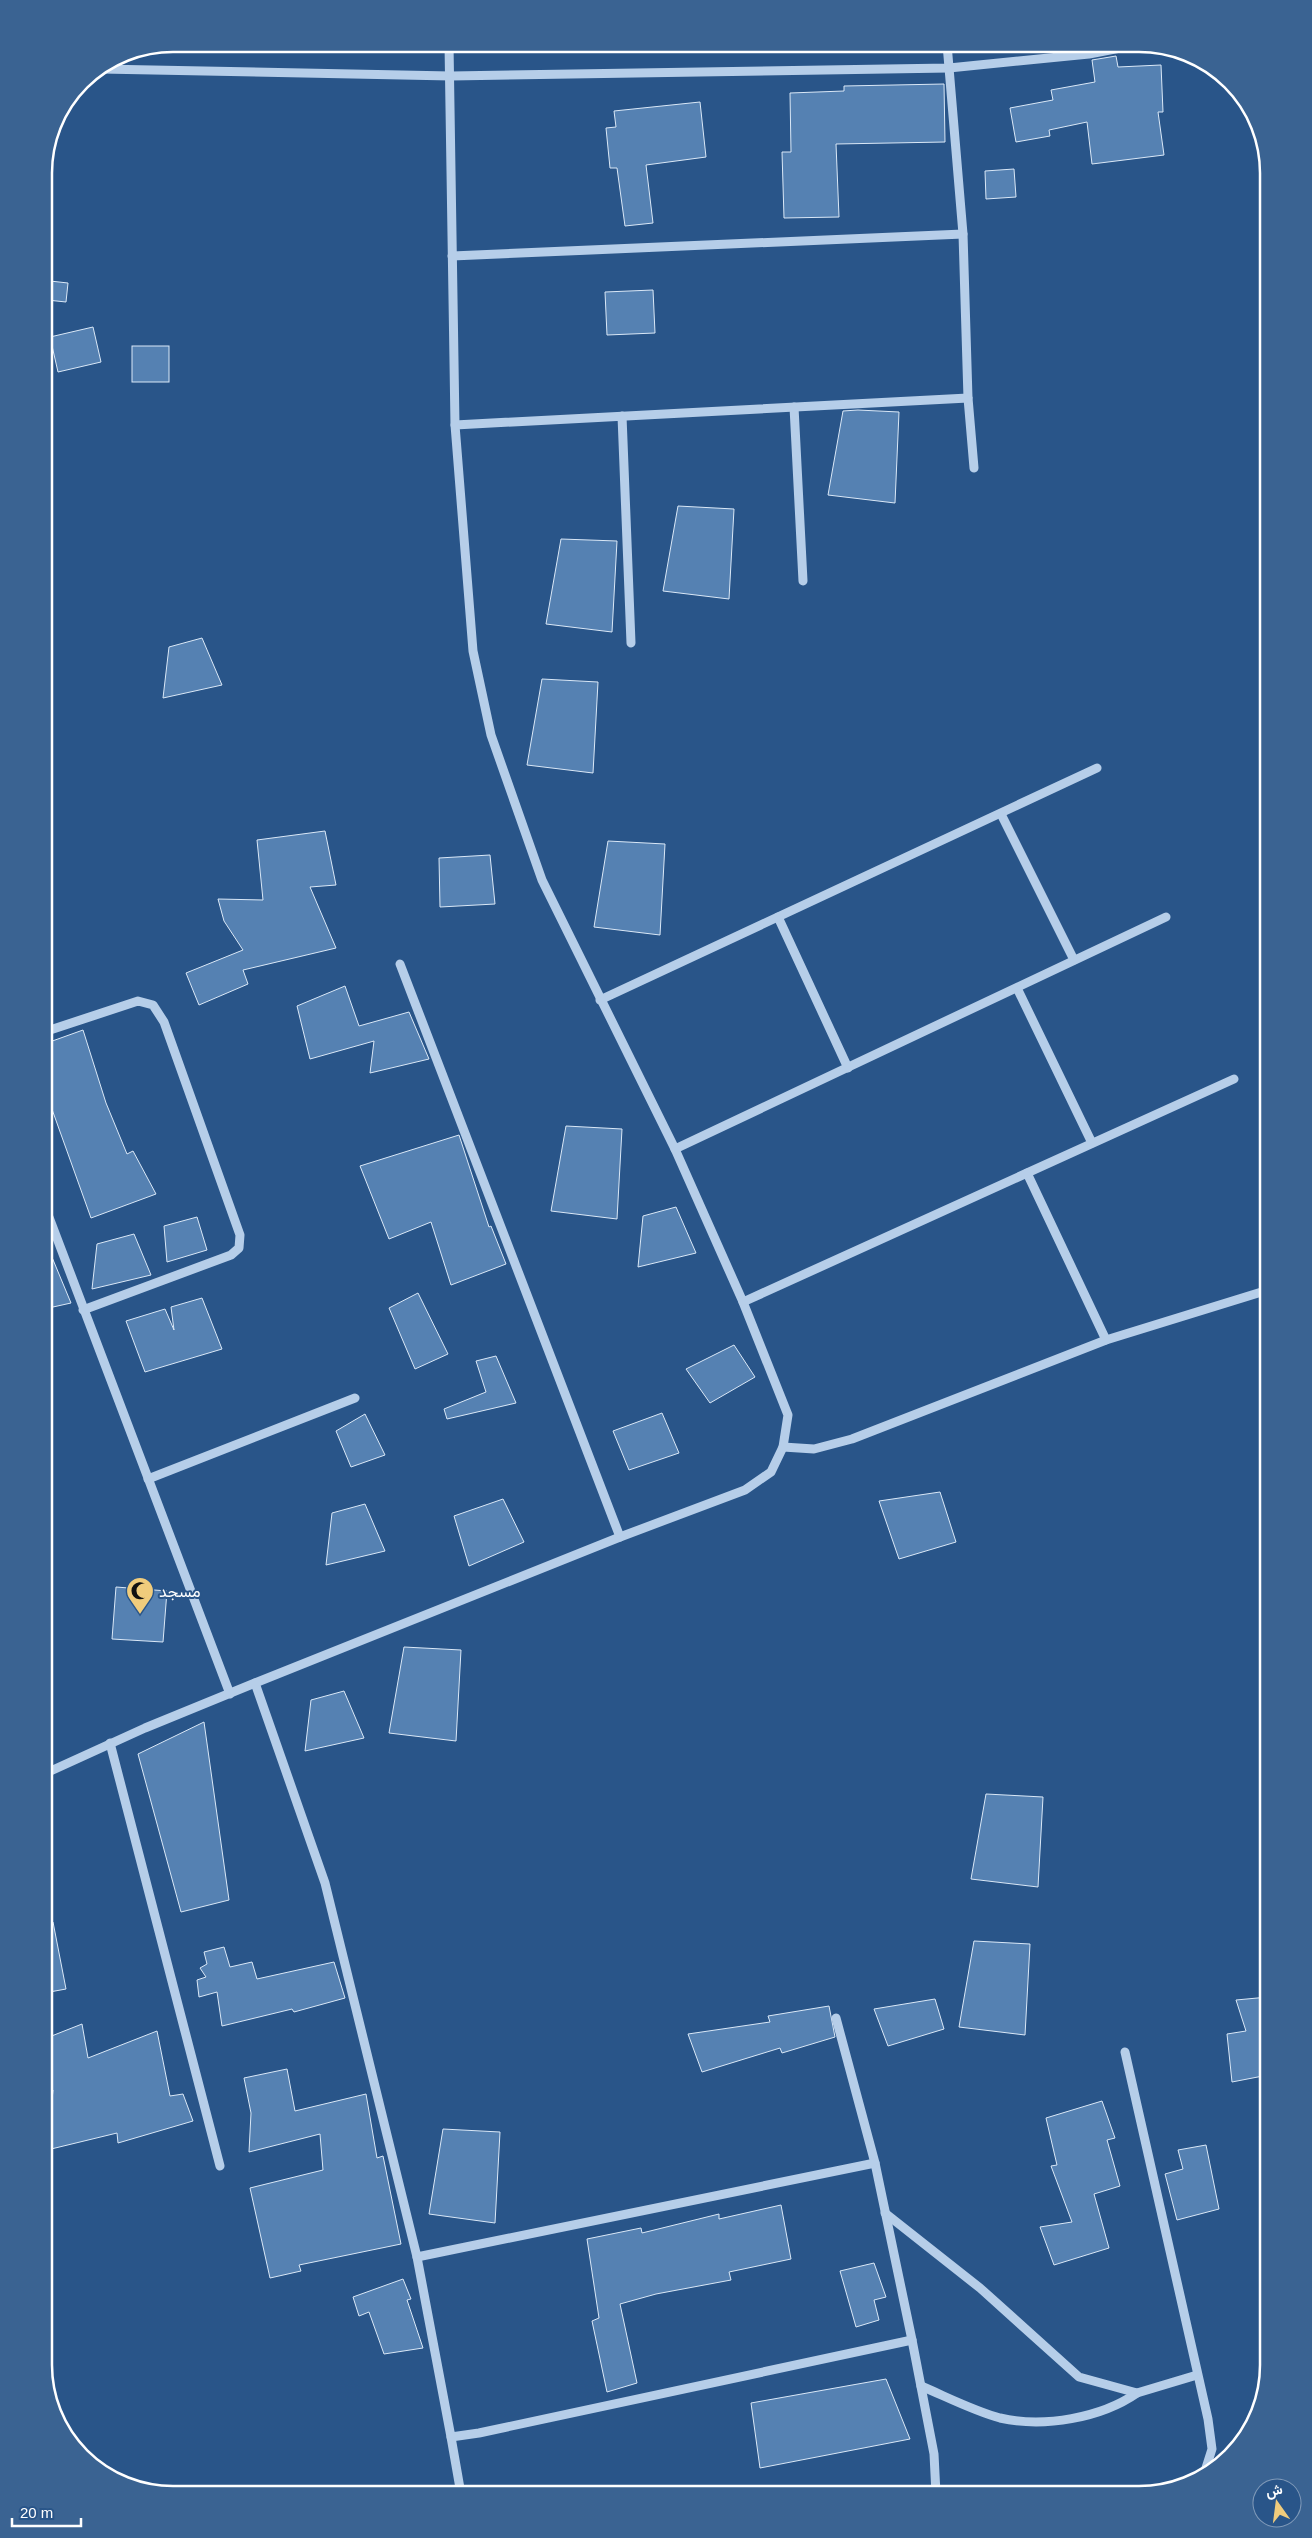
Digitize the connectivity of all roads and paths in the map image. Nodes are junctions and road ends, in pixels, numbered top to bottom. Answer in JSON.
{"nodes":[{"id":1,"x":450,"y":53,"type":"edge"},
{"id":2,"x":948,"y":53,"type":"edge"},
{"id":3,"x":1094,"y":53,"type":"edge"},
{"id":4,"x":949,"y":68,"type":"junction"},
{"id":5,"x":113,"y":69,"type":"edge"},
{"id":6,"x":451,"y":76,"type":"junction"},
{"id":7,"x":963,"y":234,"type":"junction"},
{"id":8,"x":452,"y":256,"type":"junction"},
{"id":9,"x":968,"y":398,"type":"junction"},
{"id":10,"x":794,"y":407,"type":"junction"},
{"id":11,"x":622,"y":416,"type":"junction"},
{"id":12,"x":455,"y":425,"type":"junction"},
{"id":13,"x":974,"y":468,"type":"dead end"},
{"id":14,"x":803,"y":581,"type":"dead end"},
{"id":15,"x":632,"y":644,"type":"dead end"},
{"id":16,"x":1097,"y":768,"type":"dead end"},
{"id":17,"x":1001,"y":814,"type":"junction"},
{"id":18,"x":778,"y":917,"type":"junction"},
{"id":19,"x":1166,"y":917,"type":"dead end"},
{"id":20,"x":1074,"y":960,"type":"junction"},
{"id":21,"x":400,"y":964,"type":"dead end"},
{"id":22,"x":1017,"y":988,"type":"junction"},
{"id":23,"x":600,"y":1000,"type":"junction"},
{"id":24,"x":53,"y":1029,"type":"edge"},
{"id":25,"x":848,"y":1068,"type":"junction"},
{"id":26,"x":1234,"y":1079,"type":"dead end"},
{"id":27,"x":1092,"y":1143,"type":"junction"},
{"id":28,"x":675,"y":1149,"type":"junction"},
{"id":29,"x":1027,"y":1173,"type":"junction"},
{"id":30,"x":53,"y":1227,"type":"edge"},
{"id":31,"x":1260,"y":1292,"type":"edge"},
{"id":32,"x":743,"y":1302,"type":"junction"},
{"id":33,"x":83,"y":1310,"type":"junction"},
{"id":34,"x":1106,"y":1340,"type":"junction"},
{"id":35,"x":355,"y":1398,"type":"dead end"},
{"id":36,"x":783,"y":1447,"type":"junction"},
{"id":37,"x":148,"y":1479,"type":"junction"},
{"id":38,"x":620,"y":1537,"type":"junction"},
{"id":39,"x":255,"y":1683,"type":"junction"},
{"id":40,"x":230,"y":1694,"type":"junction"},
{"id":41,"x":110,"y":1743,"type":"junction"},
{"id":42,"x":52,"y":1770,"type":"edge"},
{"id":43,"x":836,"y":2018,"type":"dead end"},
{"id":44,"x":1125,"y":2052,"type":"dead end"},
{"id":45,"x":875,"y":2164,"type":"junction"},
{"id":46,"x":220,"y":2166,"type":"dead end"},
{"id":47,"x":885,"y":2212,"type":"junction"},
{"id":48,"x":417,"y":2257,"type":"junction"},
{"id":49,"x":912,"y":2340,"type":"junction"},
{"id":50,"x":1197,"y":2375,"type":"junction"},
{"id":51,"x":921,"y":2386,"type":"junction"},
{"id":52,"x":1137,"y":2393,"type":"junction"},
{"id":53,"x":451,"y":2437,"type":"junction"},
{"id":54,"x":1207,"y":2464,"type":"edge"},
{"id":55,"x":459,"y":2485,"type":"edge"},
{"id":56,"x":936,"y":2486,"type":"edge"}],
"edges":[{"from":1,"to":6,"type":"street"},
{"from":2,"to":4,"type":"street"},
{"from":3,"to":4,"type":"street"},
{"from":4,"to":6,"type":"street"},
{"from":4,"to":7,"type":"street"},
{"from":5,"to":6,"type":"street"},
{"from":6,"to":8,"type":"street"},
{"from":7,"to":8,"type":"street"},
{"from":7,"to":9,"type":"street"},
{"from":8,"to":12,"type":"street"},
{"from":9,"to":10,"type":"street"},
{"from":9,"to":13,"type":"street"},
{"from":10,"to":11,"type":"street"},
{"from":10,"to":14,"type":"street"},
{"from":11,"to":12,"type":"street"},
{"from":11,"to":15,"type":"street"},
{"from":12,"to":23,"type":"street"},
{"from":16,"to":17,"type":"street"},
{"from":17,"to":18,"type":"street"},
{"from":17,"to":20,"type":"street"},
{"from":18,"to":23,"type":"street"},
{"from":18,"to":25,"type":"street"},
{"from":19,"to":20,"type":"street"},
{"from":20,"to":22,"type":"street"},
{"from":21,"to":38,"type":"street"},
{"from":22,"to":25,"type":"street"},
{"from":22,"to":27,"type":"street"},
{"from":23,"to":28,"type":"street"},
{"from":24,"to":33,"type":"street"},
{"from":25,"to":28,"type":"street"},
{"from":26,"to":27,"type":"street"},
{"from":27,"to":29,"type":"street"},
{"from":28,"to":32,"type":"street"},
{"from":29,"to":32,"type":"street"},
{"from":29,"to":34,"type":"street"},
{"from":30,"to":33,"type":"street"},
{"from":31,"to":34,"type":"street"},
{"from":32,"to":36,"type":"street"},
{"from":33,"to":37,"type":"street"},
{"from":34,"to":36,"type":"street"},
{"from":35,"to":37,"type":"street"},
{"from":36,"to":38,"type":"street"},
{"from":37,"to":40,"type":"street"},
{"from":38,"to":39,"type":"street"},
{"from":39,"to":40,"type":"street"},
{"from":39,"to":48,"type":"street"},
{"from":40,"to":41,"type":"street"},
{"from":41,"to":42,"type":"street"},
{"from":41,"to":46,"type":"street"},
{"from":43,"to":45,"type":"street"},
{"from":44,"to":50,"type":"street"},
{"from":45,"to":47,"type":"street"},
{"from":45,"to":48,"type":"street"},
{"from":47,"to":49,"type":"street"},
{"from":47,"to":52,"type":"street"},
{"from":48,"to":53,"type":"street"},
{"from":49,"to":51,"type":"street"},
{"from":49,"to":53,"type":"street"},
{"from":50,"to":52,"type":"street"},
{"from":50,"to":54,"type":"street"},
{"from":51,"to":52,"type":"street"},
{"from":51,"to":56,"type":"street"},
{"from":53,"to":55,"type":"street"}]}
